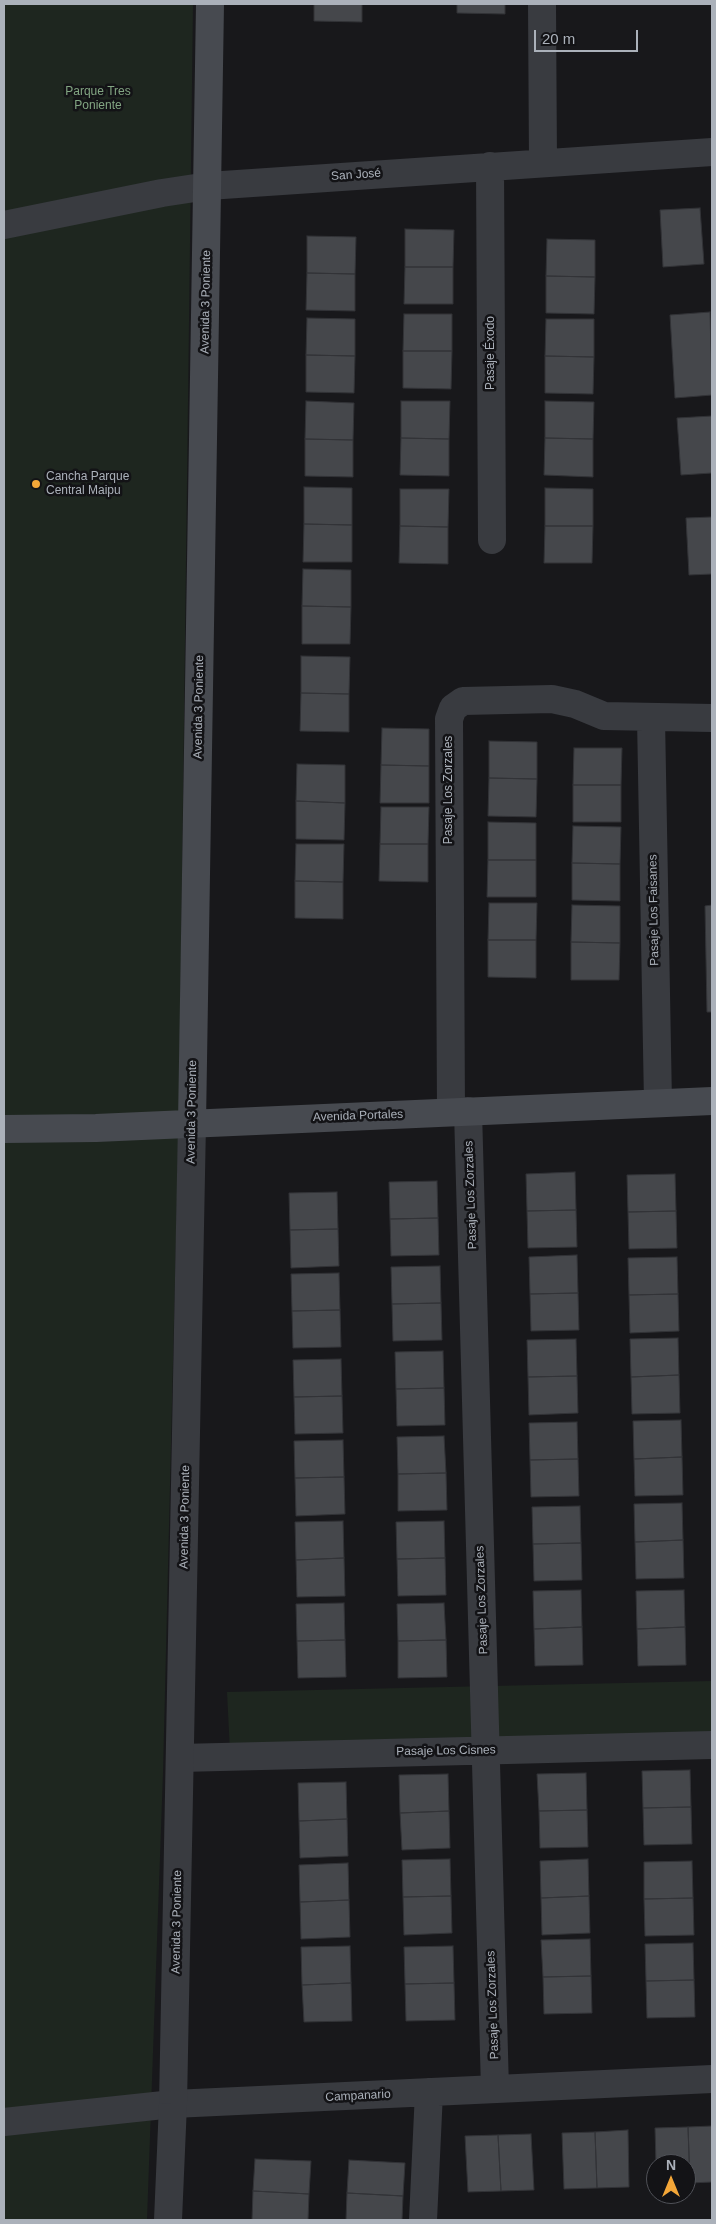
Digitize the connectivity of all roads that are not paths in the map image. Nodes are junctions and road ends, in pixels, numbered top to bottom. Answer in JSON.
{"nodes":[{"id":1,"x":210,"y":4,"type":"edge"},
{"id":2,"x":542,"y":4,"type":"edge"},
{"id":3,"x":712,"y":152,"type":"edge"},
{"id":4,"x":543,"y":163,"type":"junction"},
{"id":5,"x":490,"y":166,"type":"junction"},
{"id":6,"x":208,"y":186,"type":"junction"},
{"id":7,"x":4,"y":225,"type":"edge"},
{"id":8,"x":492,"y":540,"type":"dead end"},
{"id":9,"x":651,"y":718,"type":"junction"},
{"id":10,"x":712,"y":718,"type":"edge"},
{"id":11,"x":712,"y":1101,"type":"edge"},
{"id":12,"x":658,"y":1103,"type":"junction"},
{"id":13,"x":460,"y":1112,"type":"junction"},
{"id":14,"x":192,"y":1124,"type":"junction"},
{"id":15,"x":4,"y":1129,"type":"edge"},
{"id":16,"x":712,"y":1745,"type":"edge"},
{"id":17,"x":486,"y":1751,"type":"junction"},
{"id":18,"x":180,"y":1758,"type":"junction"},
{"id":19,"x":712,"y":2079,"type":"edge"},
{"id":20,"x":495,"y":2089,"type":"junction"},
{"id":21,"x":428,"y":2092,"type":"junction"},
{"id":22,"x":173,"y":2104,"type":"junction"},
{"id":23,"x":4,"y":2122,"type":"edge"},
{"id":24,"x":168,"y":2220,"type":"edge"},
{"id":25,"x":423,"y":2220,"type":"edge"}],
"edges":[{"from":1,"to":6,"type":"main road","name":"Avenida 3 Poniente"},
{"from":2,"to":4,"type":"street"},
{"from":3,"to":4,"type":"street","name":"San José"},
{"from":4,"to":5,"type":"street","name":"San José"},
{"from":5,"to":6,"type":"street","name":"San José"},
{"from":5,"to":8,"type":"street","name":"Pasaje Éxodo"},
{"from":6,"to":7,"type":"street","name":"San José"},
{"from":6,"to":14,"type":"main road","name":"Avenida 3 Poniente"},
{"from":9,"to":10,"type":"street"},
{"from":9,"to":12,"type":"street","name":"Pasaje Los Faisanes"},
{"from":9,"to":13,"type":"street","name":"Pasaje Los Zorzales"},
{"from":11,"to":12,"type":"main road","name":"Avenida Portales"},
{"from":12,"to":13,"type":"main road","name":"Avenida Portales"},
{"from":13,"to":14,"type":"main road","name":"Avenida Portales"},
{"from":13,"to":17,"type":"street","name":"Pasaje Los Zorzales"},
{"from":14,"to":15,"type":"main road","name":"Avenida Portales"},
{"from":14,"to":18,"type":"street","name":"Avenida 3 Poniente"},
{"from":16,"to":17,"type":"street","name":"Pasaje Los Cisnes"},
{"from":17,"to":18,"type":"street","name":"Pasaje Los Cisnes"},
{"from":17,"to":20,"type":"street","name":"Pasaje Los Zorzales"},
{"from":18,"to":22,"type":"street","name":"Avenida 3 Poniente"},
{"from":19,"to":20,"type":"street","name":"Campanario"},
{"from":20,"to":21,"type":"street","name":"Campanario"},
{"from":21,"to":22,"type":"street","name":"Campanario"},
{"from":21,"to":25,"type":"street"},
{"from":22,"to":23,"type":"street","name":"Campanario"},
{"from":22,"to":24,"type":"street","name":"Avenida 3 Poniente"}]}
